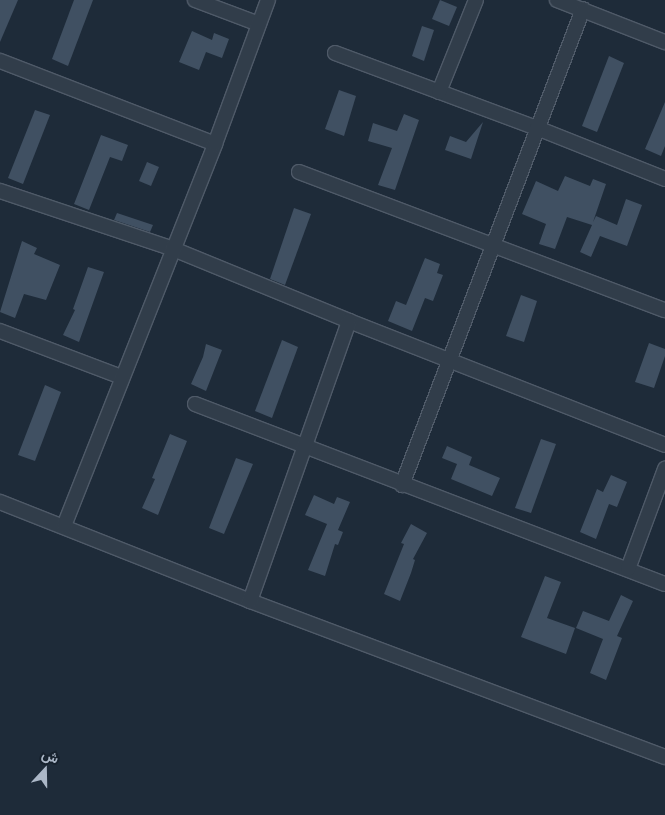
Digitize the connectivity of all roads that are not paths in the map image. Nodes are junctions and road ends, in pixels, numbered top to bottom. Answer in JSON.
{"nodes":[{"id":1,"x":195,"y":0,"type":"edge"},
{"id":2,"x":268,"y":0,"type":"edge"},
{"id":3,"x":476,"y":0,"type":"edge"},
{"id":4,"x":557,"y":0,"type":"edge"},
{"id":5,"x":583,"y":9,"type":"junction"},
{"id":6,"x":259,"y":24,"type":"junction"},
{"id":7,"x":665,"y":42,"type":"edge"},
{"id":8,"x":335,"y":53,"type":"dead end"},
{"id":9,"x":0,"y":62,"type":"edge"},
{"id":10,"x":439,"y":92,"type":"junction"},
{"id":11,"x":537,"y":128,"type":"junction"},
{"id":12,"x":215,"y":144,"type":"junction"},
{"id":13,"x":299,"y":172,"type":"dead end"},
{"id":14,"x":665,"y":179,"type":"edge"},
{"id":15,"x":0,"y":191,"type":"edge"},
{"id":16,"x":492,"y":244,"type":"junction"},
{"id":17,"x":173,"y":249,"type":"junction"},
{"id":18,"x":665,"y":310,"type":"edge"},
{"id":19,"x":349,"y":321,"type":"junction"},
{"id":20,"x":0,"y":331,"type":"edge"},
{"id":21,"x":450,"y":359,"type":"junction"},
{"id":22,"x":122,"y":377,"type":"junction"},
{"id":23,"x":195,"y":404,"type":"dead end"},
{"id":24,"x":305,"y":445,"type":"junction"},
{"id":25,"x":665,"y":445,"type":"edge"},
{"id":26,"x":665,"y":470,"type":"edge"},
{"id":27,"x":402,"y":485,"type":"junction"},
{"id":28,"x":0,"y":502,"type":"edge"},
{"id":29,"x":64,"y":526,"type":"junction"},
{"id":30,"x":628,"y":569,"type":"junction"},
{"id":31,"x":665,"y":584,"type":"edge"},
{"id":32,"x":250,"y":601,"type":"junction"},
{"id":33,"x":665,"y":756,"type":"edge"}],
"edges":[{"from":1,"to":6,"type":"street"},
{"from":2,"to":6,"type":"street"},
{"from":3,"to":10,"type":"street"},
{"from":4,"to":5,"type":"street"},
{"from":5,"to":7,"type":"street"},
{"from":5,"to":11,"type":"street"},
{"from":6,"to":12,"type":"street"},
{"from":8,"to":10,"type":"street"},
{"from":9,"to":12,"type":"street"},
{"from":10,"to":11,"type":"street"},
{"from":11,"to":14,"type":"street"},
{"from":11,"to":16,"type":"street"},
{"from":12,"to":17,"type":"street"},
{"from":13,"to":16,"type":"street"},
{"from":15,"to":17,"type":"street"},
{"from":16,"to":18,"type":"street"},
{"from":16,"to":21,"type":"street"},
{"from":17,"to":19,"type":"street"},
{"from":17,"to":22,"type":"street"},
{"from":19,"to":21,"type":"street"},
{"from":19,"to":24,"type":"street"},
{"from":20,"to":22,"type":"street"},
{"from":21,"to":25,"type":"street"},
{"from":21,"to":27,"type":"street"},
{"from":22,"to":29,"type":"street"},
{"from":23,"to":24,"type":"street"},
{"from":24,"to":27,"type":"street"},
{"from":24,"to":32,"type":"street"},
{"from":26,"to":30,"type":"street"},
{"from":27,"to":30,"type":"street"},
{"from":28,"to":29,"type":"street"},
{"from":29,"to":32,"type":"street"},
{"from":30,"to":31,"type":"street"},
{"from":32,"to":33,"type":"street"}]}
